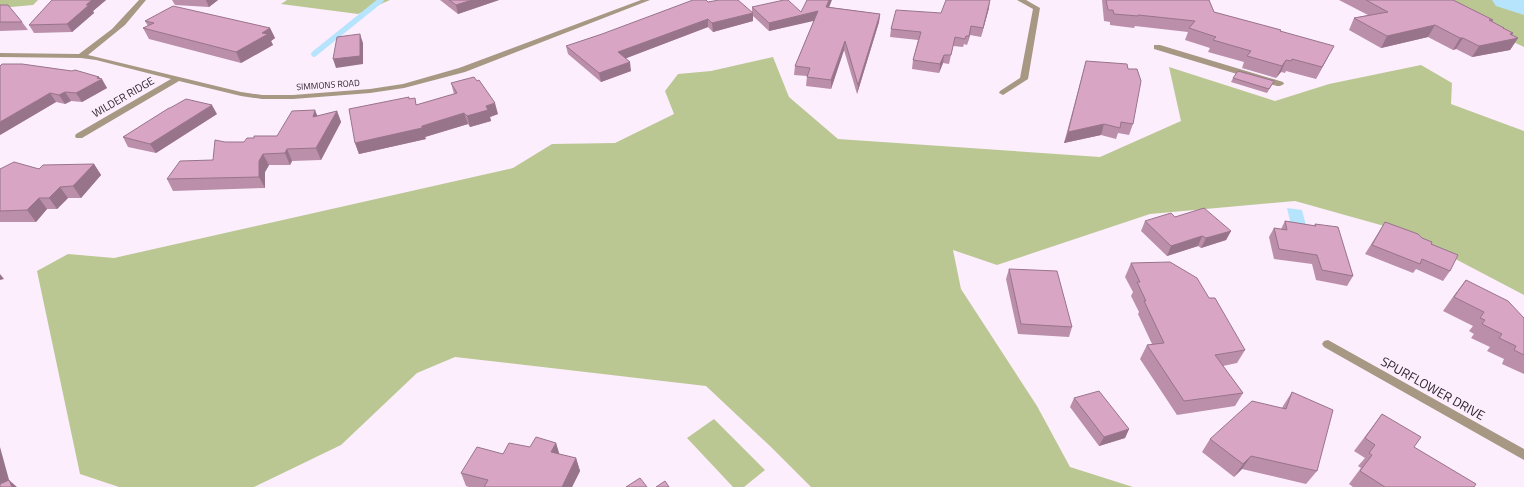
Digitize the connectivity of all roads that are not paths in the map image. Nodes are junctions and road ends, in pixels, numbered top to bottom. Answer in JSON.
{"nodes":[{"id":1,"x":143,"y":0,"type":"edge"},
{"id":2,"x":647,"y":0,"type":"edge"},
{"id":3,"x":1020,"y":0,"type":"edge"},
{"id":4,"x":1158,"y":47,"type":"dead end"},
{"id":5,"x":0,"y":55,"type":"edge"},
{"id":6,"x":80,"y":56,"type":"junction"},
{"id":7,"x":179,"y":78,"type":"junction"},
{"id":8,"x":1280,"y":84,"type":"dead end"},
{"id":9,"x":1003,"y":93,"type":"dead end"},
{"id":10,"x":79,"y":136,"type":"dead end"},
{"id":11,"x":1328,"y":344,"type":"dead end"},
{"id":12,"x":1524,"y":455,"type":"edge"}],
"edges":[{"from":1,"to":6,"type":"street"},
{"from":2,"to":7,"type":"street","name":"SIMMONS ROAD"},
{"from":3,"to":9,"type":"street"},
{"from":4,"to":8,"type":"street"},
{"from":5,"to":6,"type":"street","name":"SIMMONS ROAD"},
{"from":6,"to":7,"type":"street","name":"SIMMONS ROAD"},
{"from":7,"to":10,"type":"street","name":"WILDER RIDGE"},
{"from":11,"to":12,"type":"street","name":"SPURFLOWER DRIVE"}]}
